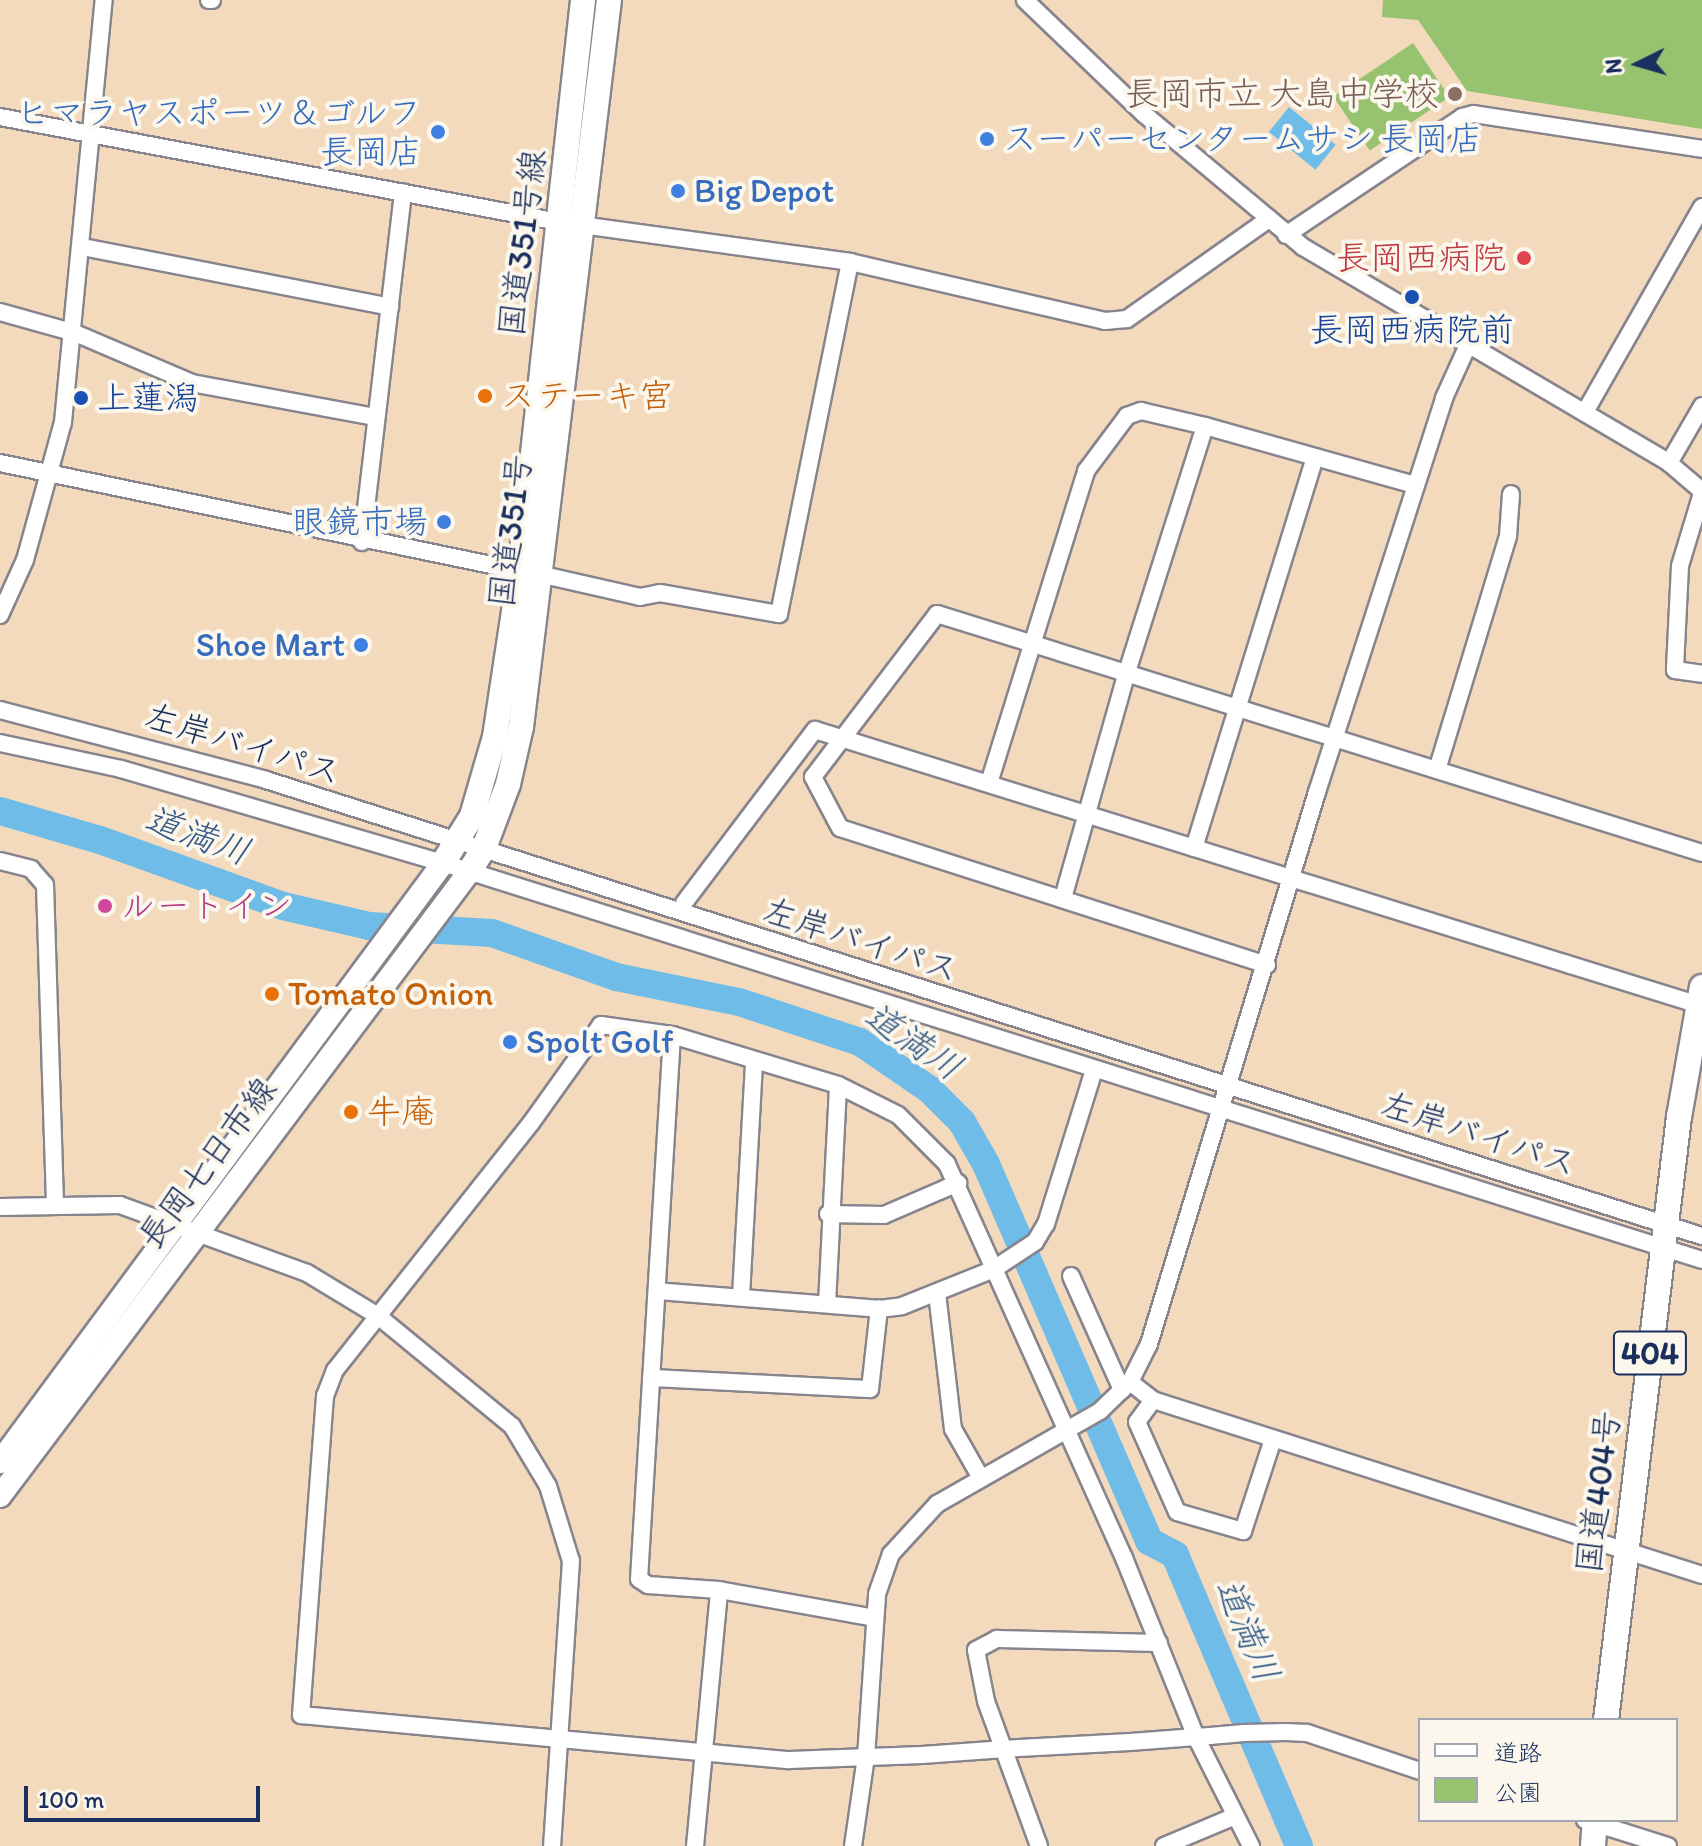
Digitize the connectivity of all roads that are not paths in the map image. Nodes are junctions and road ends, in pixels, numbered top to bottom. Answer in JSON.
{"nodes":[{"id":1,"x":104,"y":0,"type":"edge"},
{"id":2,"x":583,"y":0,"type":"edge"},
{"id":3,"x":609,"y":0,"type":"edge"},
{"id":4,"x":1025,"y":0,"type":"edge"},
{"id":5,"x":0,"y":117,"type":"edge"},
{"id":6,"x":93,"y":133,"type":"junction"},
{"id":7,"x":1702,"y":149,"type":"edge"},
{"id":8,"x":403,"y":192,"type":"junction"},
{"id":9,"x":1702,"y":207,"type":"edge"},
{"id":10,"x":1269,"y":219,"type":"junction"},
{"id":11,"x":571,"y":224,"type":"junction"},
{"id":12,"x":1286,"y":235,"type":"junction"},
{"id":13,"x":82,"y":247,"type":"junction"},
{"id":14,"x":850,"y":262,"type":"junction"},
{"id":15,"x":390,"y":307,"type":"junction"},
{"id":16,"x":0,"y":312,"type":"edge"},
{"id":17,"x":75,"y":333,"type":"junction"},
{"id":18,"x":1468,"y":345,"type":"junction"},
{"id":19,"x":1702,"y":406,"type":"edge"},
{"id":20,"x":1585,"y":412,"type":"junction"},
{"id":21,"x":376,"y":417,"type":"junction"},
{"id":22,"x":1205,"y":426,"type":"junction"},
{"id":23,"x":1315,"y":458,"type":"junction"},
{"id":24,"x":0,"y":463,"type":"edge"},
{"id":25,"x":1669,"y":463,"type":"junction"},
{"id":26,"x":49,"y":475,"type":"junction"},
{"id":27,"x":1415,"y":485,"type":"junction"},
{"id":28,"x":1702,"y":492,"type":"edge"},
{"id":29,"x":1511,"y":494,"type":"dead end"},
{"id":30,"x":362,"y":542,"type":"junction"},
{"id":31,"x":529,"y":573,"type":"junction"},
{"id":32,"x":0,"y":615,"type":"edge"},
{"id":33,"x":1033,"y":644,"type":"junction"},
{"id":34,"x":1127,"y":672,"type":"junction"},
{"id":35,"x":1702,"y":674,"type":"edge"},
{"id":36,"x":1238,"y":707,"type":"junction"},
{"id":37,"x":0,"y":710,"type":"edge"},
{"id":38,"x":844,"y":738,"type":"junction"},
{"id":39,"x":1335,"y":739,"type":"junction"},
{"id":40,"x":0,"y":743,"type":"edge"},
{"id":41,"x":1437,"y":770,"type":"junction"},
{"id":42,"x":989,"y":783,"type":"junction"},
{"id":43,"x":1085,"y":815,"type":"junction"},
{"id":44,"x":457,"y":842,"type":"junction"},
{"id":45,"x":484,"y":848,"type":"junction"},
{"id":46,"x":1194,"y":848,"type":"junction"},
{"id":47,"x":1702,"y":853,"type":"edge"},
{"id":48,"x":0,"y":861,"type":"edge"},
{"id":49,"x":443,"y":863,"type":"junction"},
{"id":50,"x":469,"y":872,"type":"junction"},
{"id":51,"x":1293,"y":879,"type":"junction"},
{"id":52,"x":1063,"y":898,"type":"junction"},
{"id":53,"x":684,"y":903,"type":"dead end"},
{"id":54,"x":1267,"y":965,"type":"junction"},
{"id":55,"x":1701,"y":999,"type":"edge"},
{"id":56,"x":672,"y":1035,"type":"junction"},
{"id":57,"x":754,"y":1061,"type":"junction"},
{"id":58,"x":1094,"y":1070,"type":"junction"},
{"id":59,"x":838,"y":1085,"type":"junction"},
{"id":60,"x":1231,"y":1086,"type":"junction"},
{"id":61,"x":1222,"y":1110,"type":"junction"},
{"id":62,"x":958,"y":1183,"type":"junction"},
{"id":63,"x":55,"y":1205,"type":"junction"},
{"id":64,"x":0,"y":1207,"type":"edge"},
{"id":65,"x":828,"y":1214,"type":"junction"},
{"id":66,"x":176,"y":1223,"type":"junction"},
{"id":67,"x":1668,"y":1224,"type":"junction"},
{"id":68,"x":199,"y":1232,"type":"junction"},
{"id":69,"x":1702,"y":1236,"type":"edge"},
{"id":70,"x":1664,"y":1250,"type":"junction"},
{"id":71,"x":1702,"y":1260,"type":"edge"},
{"id":72,"x":999,"y":1266,"type":"junction"},
{"id":73,"x":1071,"y":1276,"type":"dead end"},
{"id":74,"x":657,"y":1291,"type":"junction"},
{"id":75,"x":937,"y":1293,"type":"junction"},
{"id":76,"x":741,"y":1296,"type":"junction"},
{"id":77,"x":827,"y":1304,"type":"junction"},
{"id":78,"x":879,"y":1309,"type":"junction"},
{"id":79,"x":378,"y":1316,"type":"junction"},
{"id":80,"x":651,"y":1378,"type":"junction"},
{"id":81,"x":1123,"y":1389,"type":"junction"},
{"id":82,"x":1153,"y":1400,"type":"junction"},
{"id":83,"x":1066,"y":1433,"type":"junction"},
{"id":84,"x":1273,"y":1439,"type":"junction"},
{"id":85,"x":0,"y":1462,"type":"edge"},
{"id":86,"x":981,"y":1478,"type":"junction"},
{"id":87,"x":0,"y":1496,"type":"edge"},
{"id":88,"x":1625,"y":1551,"type":"junction"},
{"id":89,"x":1702,"y":1575,"type":"edge"},
{"id":90,"x":719,"y":1590,"type":"junction"},
{"id":91,"x":875,"y":1618,"type":"junction"},
{"id":92,"x":1159,"y":1643,"type":"junction"},
{"id":93,"x":1606,"y":1718,"type":"edge"},
{"id":94,"x":1203,"y":1737,"type":"junction"},
{"id":95,"x":561,"y":1738,"type":"junction"},
{"id":96,"x":1003,"y":1750,"type":"junction"},
{"id":97,"x":701,"y":1751,"type":"junction"},
{"id":98,"x":866,"y":1757,"type":"junction"},
{"id":99,"x":1418,"y":1770,"type":"edge"},
{"id":100,"x":1235,"y":1816,"type":"junction"},
{"id":101,"x":1592,"y":1827,"type":"edge"},
{"id":102,"x":552,"y":1846,"type":"edge"},
{"id":103,"x":695,"y":1846,"type":"edge"},
{"id":104,"x":853,"y":1846,"type":"edge"},
{"id":105,"x":1039,"y":1846,"type":"edge"},
{"id":106,"x":1164,"y":1846,"type":"edge"},
{"id":107,"x":1251,"y":1846,"type":"edge"},
{"id":108,"x":1668,"y":1846,"type":"edge"}],
"edges":[{"from":1,"to":6,"type":"street"},
{"from":2,"to":11,"type":"highway","name":"国道351号線"},
{"from":3,"to":11,"type":"highway","name":"国道351号"},
{"from":4,"to":10,"type":"street"},
{"from":5,"to":6,"type":"street"},
{"from":6,"to":8,"type":"street"},
{"from":6,"to":13,"type":"street"},
{"from":7,"to":12,"type":"street"},
{"from":8,"to":11,"type":"street"},
{"from":8,"to":15,"type":"street"},
{"from":9,"to":20,"type":"street"},
{"from":10,"to":12,"type":"street"},
{"from":10,"to":14,"type":"street"},
{"from":11,"to":14,"type":"street"},
{"from":11,"to":31,"type":"highway","name":"国道351号"},
{"from":12,"to":18,"type":"street"},
{"from":13,"to":15,"type":"street"},
{"from":13,"to":17,"type":"street"},
{"from":14,"to":31,"type":"street"},
{"from":15,"to":21,"type":"street"},
{"from":16,"to":17,"type":"street"},
{"from":17,"to":21,"type":"street"},
{"from":17,"to":26,"type":"street"},
{"from":18,"to":20,"type":"street"},
{"from":18,"to":27,"type":"street"},
{"from":19,"to":25,"type":"street"},
{"from":20,"to":25,"type":"street"},
{"from":21,"to":30,"type":"street"},
{"from":22,"to":23,"type":"street"},
{"from":22,"to":33,"type":"street"},
{"from":22,"to":34,"type":"street"},
{"from":23,"to":27,"type":"street"},
{"from":23,"to":36,"type":"street"},
{"from":24,"to":26,"type":"street"},
{"from":25,"to":28,"type":"street"},
{"from":26,"to":30,"type":"street"},
{"from":26,"to":32,"type":"street"},
{"from":27,"to":39,"type":"street"},
{"from":28,"to":35,"type":"street"},
{"from":29,"to":41,"type":"street"},
{"from":30,"to":31,"type":"street"},
{"from":31,"to":44,"type":"highway"},
{"from":31,"to":45,"type":"highway","name":"国道351号"},
{"from":33,"to":34,"type":"street"},
{"from":33,"to":38,"type":"street"},
{"from":33,"to":42,"type":"street"},
{"from":34,"to":36,"type":"street"},
{"from":34,"to":43,"type":"street"},
{"from":36,"to":39,"type":"street"},
{"from":36,"to":46,"type":"street"},
{"from":37,"to":44,"type":"street","name":"左岸バイパス"},
{"from":38,"to":42,"type":"street"},
{"from":38,"to":52,"type":"street"},
{"from":38,"to":53,"type":"street"},
{"from":39,"to":41,"type":"street"},
{"from":39,"to":51,"type":"street"},
{"from":40,"to":49,"type":"street","name":"左岸バイパス"},
{"from":41,"to":47,"type":"street"},
{"from":42,"to":43,"type":"street"},
{"from":43,"to":46,"type":"street"},
{"from":43,"to":52,"type":"street"},
{"from":44,"to":45,"type":"street","name":"左岸バイパス"},
{"from":44,"to":49,"type":"highway"},
{"from":45,"to":50,"type":"highway","name":"国道351号"},
{"from":45,"to":60,"type":"street","name":"左岸バイパス"},
{"from":46,"to":51,"type":"street"},
{"from":48,"to":63,"type":"street"},
{"from":49,"to":50,"type":"street","name":"左岸バイパス"},
{"from":49,"to":66,"type":"main road","name":"長岡七日市線"},
{"from":50,"to":58,"type":"street","name":"左岸バイパス"},
{"from":50,"to":68,"type":"main road","name":"長岡七日市線"},
{"from":51,"to":54,"type":"street"},
{"from":51,"to":55,"type":"street"},
{"from":52,"to":54,"type":"street"},
{"from":54,"to":60,"type":"street"},
{"from":55,"to":67,"type":"highway","name":"国道404号","number":"404"},
{"from":56,"to":57,"type":"street"},
{"from":56,"to":74,"type":"street"},
{"from":56,"to":79,"type":"street"},
{"from":57,"to":59,"type":"street"},
{"from":57,"to":76,"type":"street"},
{"from":58,"to":61,"type":"street","name":"左岸バイパス"},
{"from":58,"to":72,"type":"street"},
{"from":59,"to":62,"type":"street"},
{"from":59,"to":65,"type":"street"},
{"from":60,"to":61,"type":"street"},
{"from":60,"to":67,"type":"street","name":"左岸バイパス"},
{"from":61,"to":70,"type":"street","name":"左岸バイパス"},
{"from":61,"to":81,"type":"street"},
{"from":62,"to":65,"type":"street"},
{"from":62,"to":72,"type":"street"},
{"from":63,"to":64,"type":"street"},
{"from":63,"to":66,"type":"street"},
{"from":65,"to":77,"type":"street"},
{"from":66,"to":68,"type":"street"},
{"from":66,"to":85,"type":"main road","name":"長岡七日市線"},
{"from":67,"to":69,"type":"street","name":"左岸バイパス"},
{"from":67,"to":70,"type":"highway","name":"国道404号","number":"404"},
{"from":68,"to":79,"type":"street"},
{"from":68,"to":87,"type":"main road","name":"長岡七日市線"},
{"from":70,"to":71,"type":"street","name":"左岸バイパス"},
{"from":70,"to":88,"type":"highway","name":"国道404号","number":"404"},
{"from":72,"to":75,"type":"street"},
{"from":72,"to":83,"type":"street"},
{"from":73,"to":81,"type":"street"},
{"from":74,"to":76,"type":"street"},
{"from":74,"to":80,"type":"street"},
{"from":75,"to":78,"type":"street"},
{"from":75,"to":86,"type":"street"},
{"from":76,"to":77,"type":"street"},
{"from":77,"to":78,"type":"street"},
{"from":78,"to":80,"type":"street"},
{"from":79,"to":95,"type":"street"},
{"from":79,"to":95,"type":"street"},
{"from":80,"to":90,"type":"street"},
{"from":81,"to":82,"type":"street"},
{"from":81,"to":83,"type":"street"},
{"from":82,"to":84,"type":"street"},
{"from":82,"to":84,"type":"street"},
{"from":83,"to":86,"type":"street"},
{"from":83,"to":92,"type":"street"},
{"from":84,"to":88,"type":"street"},
{"from":86,"to":91,"type":"street"},
{"from":88,"to":89,"type":"street"},
{"from":88,"to":93,"type":"highway","name":"国道404号","number":"404"},
{"from":90,"to":91,"type":"street"},
{"from":90,"to":97,"type":"street"},
{"from":91,"to":98,"type":"street"},
{"from":92,"to":94,"type":"street"},
{"from":92,"to":96,"type":"street"},
{"from":94,"to":96,"type":"street"},
{"from":94,"to":99,"type":"street"},
{"from":94,"to":100,"type":"street"},
{"from":95,"to":97,"type":"street"},
{"from":95,"to":102,"type":"street"},
{"from":96,"to":98,"type":"street"},
{"from":96,"to":105,"type":"street"},
{"from":97,"to":98,"type":"street"},
{"from":97,"to":103,"type":"street"},
{"from":98,"to":104,"type":"street"},
{"from":100,"to":106,"type":"street"},
{"from":100,"to":107,"type":"street"},
{"from":101,"to":108,"type":"street"}]}
